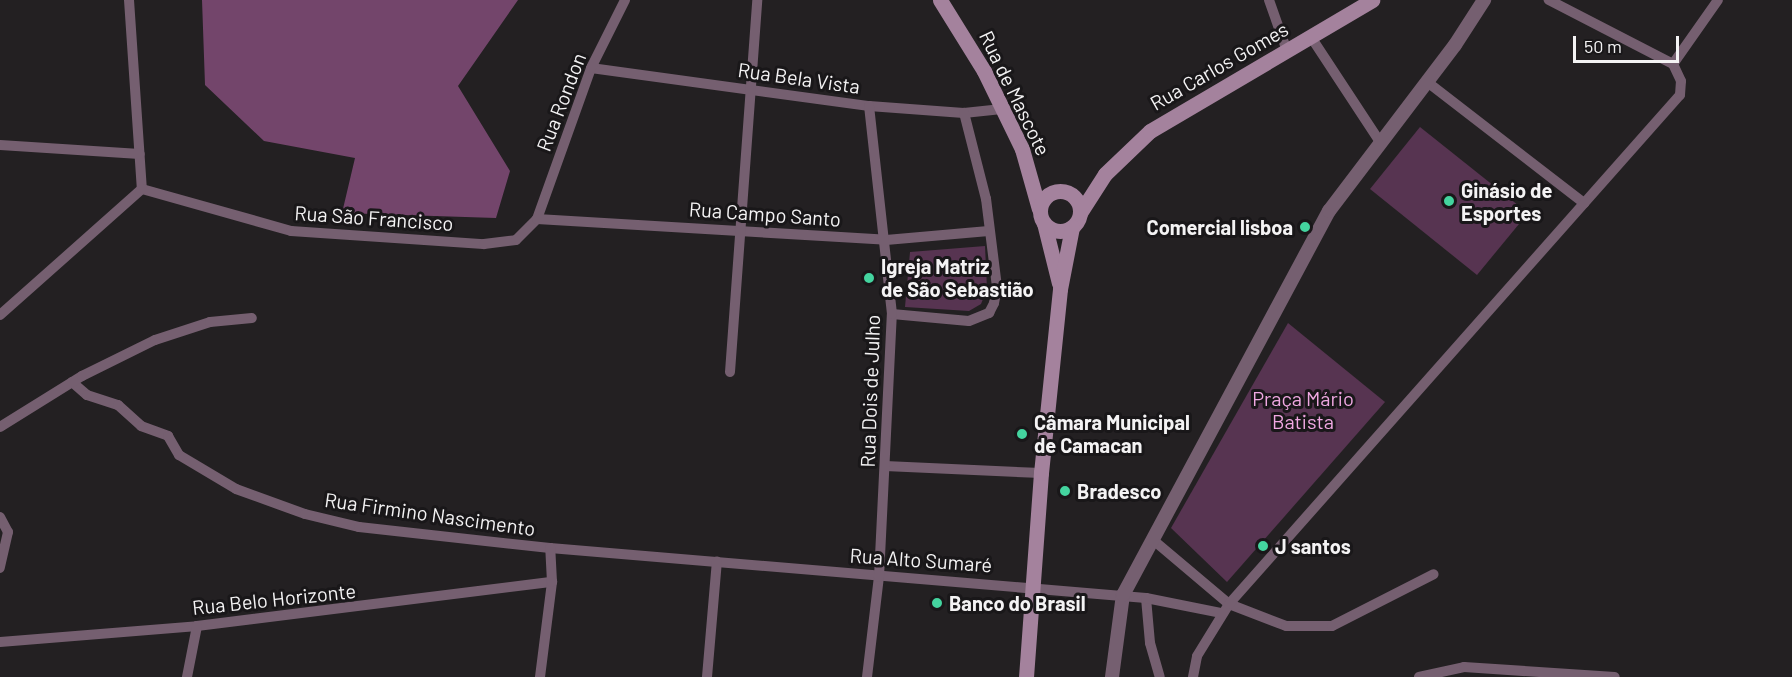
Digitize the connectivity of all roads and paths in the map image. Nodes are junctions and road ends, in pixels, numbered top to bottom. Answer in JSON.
{"nodes":[{"id":1,"x":129,"y":0,"type":"edge"},
{"id":2,"x":625,"y":0,"type":"edge"},
{"id":3,"x":757,"y":0,"type":"edge"},
{"id":4,"x":940,"y":0,"type":"edge"},
{"id":5,"x":1269,"y":0,"type":"edge"},
{"id":6,"x":1372,"y":0,"type":"edge"},
{"id":7,"x":1484,"y":0,"type":"edge"},
{"id":8,"x":1549,"y":0,"type":"edge"},
{"id":9,"x":1718,"y":0,"type":"edge"},
{"id":10,"x":1311,"y":37,"type":"junction"},
{"id":11,"x":1287,"y":51,"type":"junction"},
{"id":12,"x":1673,"y":64,"type":"junction"},
{"id":13,"x":591,"y":68,"type":"junction"},
{"id":14,"x":1426,"y":81,"type":"junction"},
{"id":15,"x":752,"y":89,"type":"junction"},
{"id":16,"x":869,"y":106,"type":"junction"},
{"id":17,"x":1002,"y":109,"type":"junction"},
{"id":18,"x":964,"y":113,"type":"junction"},
{"id":19,"x":1380,"y":142,"type":"junction"},
{"id":20,"x":0,"y":145,"type":"edge"},
{"id":21,"x":140,"y":154,"type":"junction"},
{"id":22,"x":142,"y":189,"type":"junction"},
{"id":23,"x":1584,"y":203,"type":"junction"},
{"id":24,"x":1042,"y":216,"type":"junction"},
{"id":25,"x":537,"y":219,"type":"junction"},
{"id":26,"x":1076,"y":220,"type":"junction"},
{"id":27,"x":741,"y":230,"type":"junction"},
{"id":28,"x":989,"y":231,"type":"junction"},
{"id":29,"x":886,"y":240,"type":"junction"},
{"id":30,"x":1060,"y":289,"type":"junction"},
{"id":31,"x":892,"y":314,"type":"junction"},
{"id":32,"x":0,"y":315,"type":"edge"},
{"id":33,"x":252,"y":318,"type":"dead end"},
{"id":34,"x":730,"y":372,"type":"dead end"},
{"id":35,"x":72,"y":382,"type":"junction"},
{"id":36,"x":0,"y":427,"type":"edge"},
{"id":37,"x":885,"y":466,"type":"junction"},
{"id":38,"x":1041,"y":473,"type":"junction"},
{"id":39,"x":0,"y":517,"type":"edge"},
{"id":40,"x":1152,"y":539,"type":"junction"},
{"id":41,"x":550,"y":548,"type":"junction"},
{"id":42,"x":717,"y":561,"type":"junction"},
{"id":43,"x":0,"y":568,"type":"edge"},
{"id":44,"x":1434,"y":574,"type":"dead end"},
{"id":45,"x":879,"y":577,"type":"junction"},
{"id":46,"x":552,"y":582,"type":"junction"},
{"id":47,"x":1032,"y":586,"type":"junction"},
{"id":48,"x":1123,"y":595,"type":"junction"},
{"id":49,"x":1146,"y":598,"type":"junction"},
{"id":50,"x":1229,"y":604,"type":"junction"},
{"id":51,"x":1221,"y":613,"type":"junction"},
{"id":52,"x":197,"y":626,"type":"junction"},
{"id":53,"x":0,"y":642,"type":"edge"},
{"id":54,"x":187,"y":677,"type":"edge"},
{"id":55,"x":540,"y":677,"type":"edge"},
{"id":56,"x":707,"y":677,"type":"edge"},
{"id":57,"x":867,"y":677,"type":"edge"},
{"id":58,"x":1026,"y":677,"type":"edge"},
{"id":59,"x":1112,"y":677,"type":"edge"},
{"id":60,"x":1160,"y":677,"type":"edge"},
{"id":61,"x":1193,"y":677,"type":"edge"},
{"id":62,"x":1419,"y":677,"type":"edge"},
{"id":63,"x":1616,"y":677,"type":"edge"}],
"edges":[{"from":1,"to":21,"type":"street"},
{"from":2,"to":13,"type":"street","name":"Rua Rondon"},
{"from":3,"to":15,"type":"street"},
{"from":4,"to":17,"type":"main road","name":"Rua de Mascote"},
{"from":5,"to":11,"type":"street"},
{"from":6,"to":10,"type":"main road","name":"Rua Carlos Gomes"},
{"from":7,"to":14,"type":"street"},
{"from":8,"to":12,"type":"street"},
{"from":9,"to":12,"type":"street"},
{"from":10,"to":11,"type":"main road","name":"Rua Carlos Gomes"},
{"from":10,"to":19,"type":"street"},
{"from":11,"to":26,"type":"main road","name":"Rua Carlos Gomes"},
{"from":12,"to":23,"type":"street"},
{"from":13,"to":15,"type":"street","name":"Rua Bela Vista"},
{"from":13,"to":25,"type":"street","name":"Rua Rondon"},
{"from":14,"to":19,"type":"street"},
{"from":14,"to":23,"type":"street"},
{"from":15,"to":16,"type":"street","name":"Rua Bela Vista"},
{"from":15,"to":27,"type":"street"},
{"from":16,"to":18,"type":"street","name":"Rua Bela Vista"},
{"from":16,"to":29,"type":"street","name":"Rua Dois de Julho"},
{"from":17,"to":18,"type":"street","name":"Rua Bela Vista"},
{"from":17,"to":24,"type":"main road","name":"Rua de Mascote"},
{"from":18,"to":28,"type":"street"},
{"from":19,"to":40,"type":"street"},
{"from":20,"to":21,"type":"street"},
{"from":21,"to":22,"type":"street"},
{"from":22,"to":25,"type":"street","name":"Rua São Francisco"},
{"from":22,"to":32,"type":"street"},
{"from":23,"to":50,"type":"street"},
{"from":24,"to":26,"type":"main road"},
{"from":24,"to":26,"type":"main road"},
{"from":24,"to":30,"type":"main road","name":"Rua de Mascote"},
{"from":25,"to":27,"type":"street","name":"Rua Campo Santo"},
{"from":26,"to":30,"type":"main road"},
{"from":27,"to":29,"type":"street","name":"Rua Campo Santo"},
{"from":27,"to":34,"type":"street"},
{"from":28,"to":29,"type":"street","name":"Rua Campo Santo"},
{"from":28,"to":31,"type":"street"},
{"from":29,"to":31,"type":"street","name":"Rua Dois de Julho"},
{"from":30,"to":38,"type":"main road"},
{"from":31,"to":37,"type":"street","name":"Rua Dois de Julho"},
{"from":33,"to":35,"type":"street"},
{"from":35,"to":36,"type":"street"},
{"from":35,"to":41,"type":"street","name":"Rua Firmino Nascimento"},
{"from":37,"to":38,"type":"street"},
{"from":37,"to":45,"type":"street","name":"Rua Dois de Julho"},
{"from":38,"to":47,"type":"main road"},
{"from":39,"to":43,"type":"street"},
{"from":40,"to":48,"type":"street"},
{"from":40,"to":50,"type":"street"},
{"from":41,"to":42,"type":"street","name":"Rua Firmino Nascimento"},
{"from":41,"to":46,"type":"street"},
{"from":42,"to":45,"type":"street","name":"Rua Alto Sumaré"},
{"from":42,"to":56,"type":"street"},
{"from":44,"to":50,"type":"street"},
{"from":45,"to":47,"type":"street","name":"Rua Alto Sumaré"},
{"from":45,"to":57,"type":"street","name":"Rua Dois de Julho"},
{"from":46,"to":52,"type":"street","name":"Rua Belo Horizonte"},
{"from":46,"to":55,"type":"street"},
{"from":47,"to":48,"type":"street","name":"Rua Alto Sumaré"},
{"from":47,"to":58,"type":"main road"},
{"from":48,"to":49,"type":"street","name":"Rua Alto Sumaré"},
{"from":48,"to":59,"type":"street"},
{"from":49,"to":51,"type":"street"},
{"from":49,"to":60,"type":"street"},
{"from":50,"to":51,"type":"street"},
{"from":51,"to":61,"type":"street"},
{"from":52,"to":53,"type":"street","name":"Rua Belo Horizonte"},
{"from":52,"to":54,"type":"street"},
{"from":62,"to":63,"type":"street"}]}
